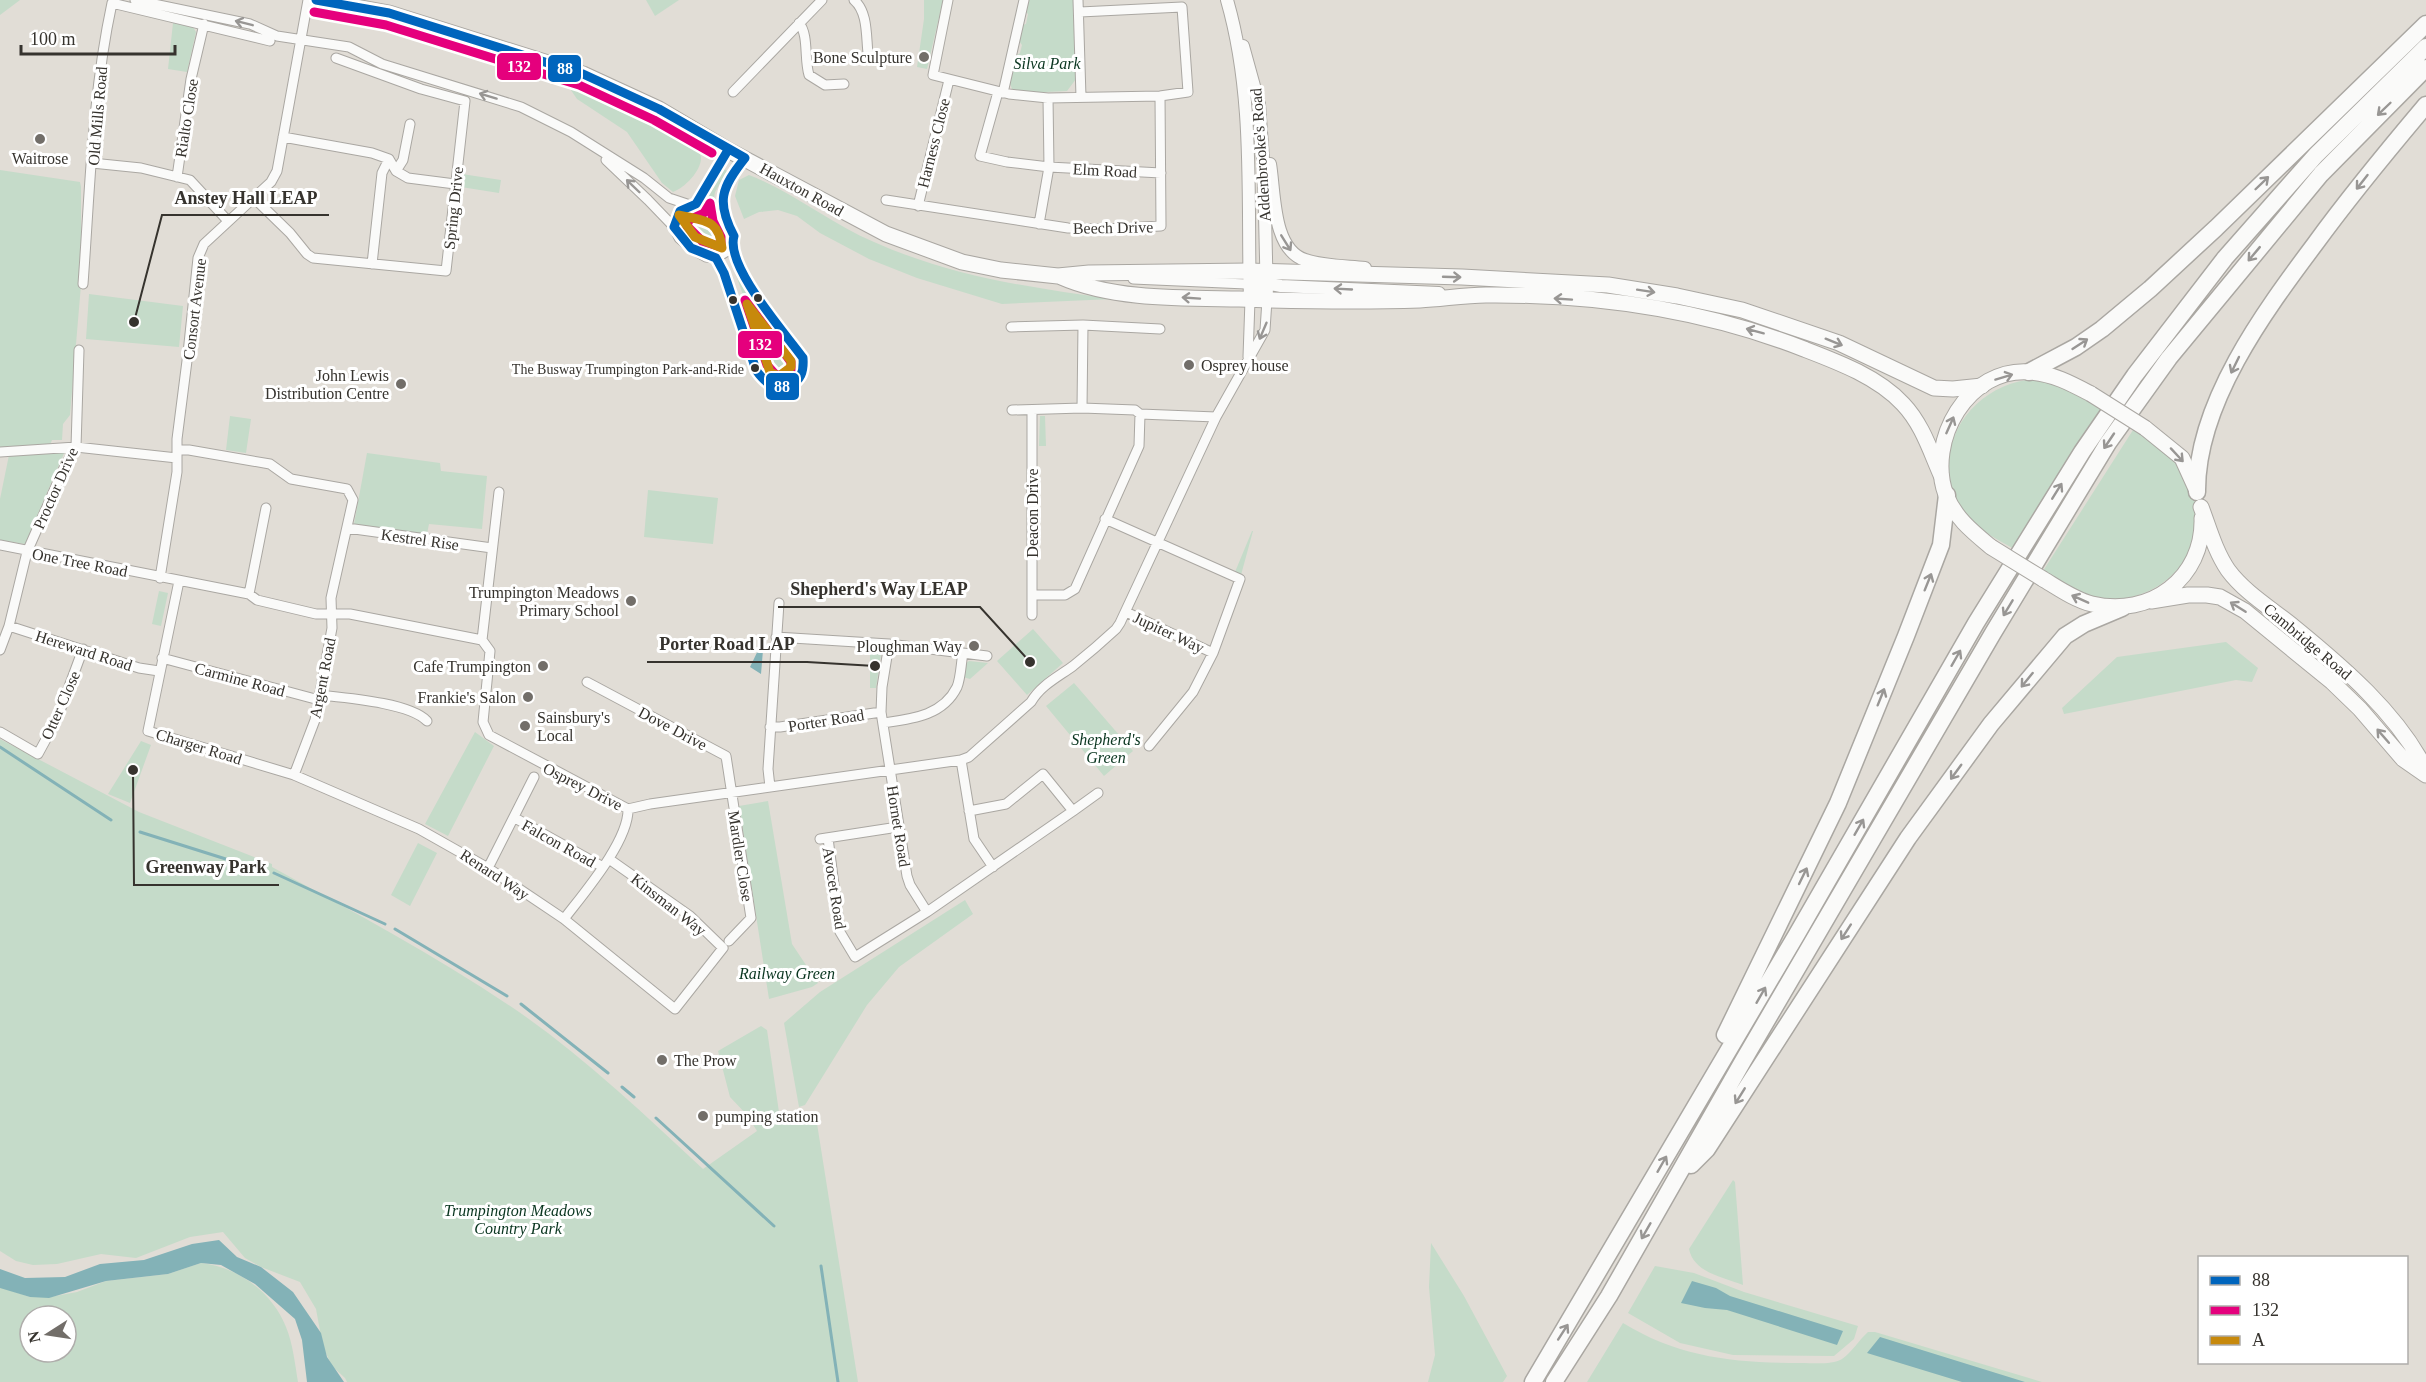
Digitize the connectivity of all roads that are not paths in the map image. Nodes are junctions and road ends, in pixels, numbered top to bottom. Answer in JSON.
{"nodes":[{"id":1,"x":135,"y":0,"type":"edge"},
{"id":2,"x":308,"y":0,"type":"edge"},
{"id":3,"x":316,"y":0,"type":"edge"},
{"id":4,"x":822,"y":0,"type":"edge"},
{"id":5,"x":854,"y":0,"type":"edge"},
{"id":6,"x":948,"y":0,"type":"edge"},
{"id":7,"x":1024,"y":0,"type":"edge"},
{"id":8,"x":1078,"y":0,"type":"edge"},
{"id":9,"x":1227,"y":0,"type":"edge"},
{"id":10,"x":810,"y":4,"type":"edge"},
{"id":11,"x":1182,"y":4,"type":"edge"},
{"id":12,"x":1080,"y":12,"type":"junction"},
{"id":13,"x":1231,"y":14,"type":"junction"},
{"id":14,"x":799,"y":23,"type":"junction"},
{"id":15,"x":204,"y":24,"type":"junction"},
{"id":16,"x":2426,"y":24,"type":"edge"},
{"id":17,"x":300,"y":39,"type":"junction"},
{"id":18,"x":270,"y":41,"type":"dead end"},
{"id":19,"x":2426,"y":47,"type":"edge"},
{"id":20,"x":868,"y":53,"type":"dead end"},
{"id":21,"x":336,"y":58,"type":"dead end"},
{"id":22,"x":2426,"y":68,"type":"edge"},
{"id":23,"x":949,"y":80,"type":"junction"},
{"id":24,"x":844,"y":84,"type":"dead end"},
{"id":25,"x":733,"y":92,"type":"dead end"},
{"id":26,"x":1000,"y":92,"type":"junction"},
{"id":27,"x":1160,"y":96,"type":"junction"},
{"id":28,"x":1082,"y":97,"type":"junction"},
{"id":29,"x":1048,"y":98,"type":"junction"},
{"id":30,"x":1259,"y":104,"type":"junction"},
{"id":31,"x":2426,"y":105,"type":"edge"},
{"id":32,"x":410,"y":124,"type":"dead end"},
{"id":33,"x":283,"y":136,"type":"junction"},
{"id":34,"x":596,"y":150,"type":"junction"},
{"id":35,"x":728,"y":150,"type":"junction"},
{"id":36,"x":745,"y":158,"type":"junction"},
{"id":37,"x":389,"y":159,"type":"junction"},
{"id":38,"x":93,"y":163,"type":"junction"},
{"id":39,"x":1049,"y":167,"type":"junction"},
{"id":40,"x":396,"y":171,"type":"junction"},
{"id":41,"x":1161,"y":173,"type":"junction"},
{"id":42,"x":177,"y":177,"type":"junction"},
{"id":43,"x":456,"y":184,"type":"junction"},
{"id":44,"x":255,"y":199,"type":"junction"},
{"id":45,"x":886,"y":200,"type":"dead end"},
{"id":46,"x":693,"y":205,"type":"junction"},
{"id":47,"x":918,"y":206,"type":"junction"},
{"id":48,"x":972,"y":212,"type":"joint"},
{"id":49,"x":724,"y":217,"type":"junction"},
{"id":50,"x":228,"y":221,"type":"junction"},
{"id":51,"x":1039,"y":224,"type":"junction"},
{"id":52,"x":674,"y":227,"type":"junction"},
{"id":53,"x":372,"y":264,"type":"junction"},
{"id":54,"x":1058,"y":276,"type":"junction"},
{"id":55,"x":1423,"y":276,"type":"junction"},
{"id":56,"x":83,"y":284,"type":"dead end"},
{"id":57,"x":1259,"y":290,"type":"junction"},
{"id":58,"x":1083,"y":325,"type":"junction"},
{"id":59,"x":1011,"y":327,"type":"dead end"},
{"id":60,"x":1160,"y":329,"type":"dead end"},
{"id":61,"x":79,"y":350,"type":"dead end"},
{"id":62,"x":1248,"y":360,"type":"junction"},
{"id":63,"x":2029,"y":372,"type":"junction"},
{"id":64,"x":1982,"y":386,"type":"junction"},
{"id":65,"x":1082,"y":408,"type":"junction"},
{"id":66,"x":1012,"y":410,"type":"dead end"},
{"id":67,"x":1032,"y":410,"type":"junction"},
{"id":68,"x":1140,"y":414,"type":"junction"},
{"id":69,"x":1216,"y":417,"type":"junction"},
{"id":70,"x":76,"y":447,"type":"junction"},
{"id":71,"x":0,"y":452,"type":"edge"},
{"id":72,"x":177,"y":454,"type":"junction"},
{"id":73,"x":1941,"y":475,"type":"junction"},
{"id":74,"x":499,"y":492,"type":"dead end"},
{"id":75,"x":1947,"y":495,"type":"junction"},
{"id":76,"x":2199,"y":499,"type":"junction"},
{"id":77,"x":266,"y":508,"type":"dead end"},
{"id":78,"x":1106,"y":519,"type":"junction"},
{"id":79,"x":347,"y":528,"type":"junction"},
{"id":80,"x":1157,"y":542,"type":"junction"},
{"id":81,"x":0,"y":545,"type":"edge"},
{"id":82,"x":492,"y":548,"type":"junction"},
{"id":83,"x":27,"y":552,"type":"junction"},
{"id":84,"x":160,"y":578,"type":"junction"},
{"id":85,"x":178,"y":581,"type":"junction"},
{"id":86,"x":249,"y":594,"type":"junction"},
{"id":87,"x":1032,"y":595,"type":"junction"},
{"id":88,"x":2151,"y":601,"type":"junction"},
{"id":89,"x":779,"y":603,"type":"dead end"},
{"id":90,"x":2122,"y":608,"type":"junction"},
{"id":91,"x":1126,"y":612,"type":"junction"},
{"id":92,"x":331,"y":613,"type":"junction"},
{"id":93,"x":1032,"y":615,"type":"dead end"},
{"id":94,"x":9,"y":626,"type":"junction"},
{"id":95,"x":2,"y":637,"type":"edge"},
{"id":96,"x":776,"y":637,"type":"junction"},
{"id":97,"x":482,"y":640,"type":"junction"},
{"id":98,"x":889,"y":644,"type":"junction"},
{"id":99,"x":83,"y":649,"type":"junction"},
{"id":100,"x":0,"y":650,"type":"edge"},
{"id":101,"x":963,"y":653,"type":"junction"},
{"id":102,"x":1213,"y":653,"type":"junction"},
{"id":103,"x":987,"y":657,"type":"dead end"},
{"id":104,"x":162,"y":658,"type":"junction"},
{"id":105,"x":159,"y":671,"type":"junction"},
{"id":106,"x":587,"y":682,"type":"dead end"},
{"id":107,"x":320,"y":697,"type":"junction"},
{"id":108,"x":881,"y":712,"type":"junction"},
{"id":109,"x":427,"y":721,"type":"dead end"},
{"id":110,"x":883,"y":723,"type":"junction"},
{"id":111,"x":770,"y":727,"type":"junction"},
{"id":112,"x":0,"y":732,"type":"edge"},
{"id":113,"x":1149,"y":746,"type":"dead end"},
{"id":114,"x":961,"y":760,"type":"junction"},
{"id":115,"x":890,"y":770,"type":"junction"},
{"id":116,"x":2426,"y":770,"type":"edge"},
{"id":117,"x":294,"y":775,"type":"junction"},
{"id":118,"x":2426,"y":776,"type":"edge"},
{"id":119,"x":534,"y":777,"type":"dead end"},
{"id":120,"x":771,"y":787,"type":"junction"},
{"id":121,"x":1098,"y":793,"type":"dead end"},
{"id":122,"x":731,"y":794,"type":"junction"},
{"id":123,"x":628,"y":809,"type":"junction"},
{"id":124,"x":969,"y":811,"type":"junction"},
{"id":125,"x":1073,"y":811,"type":"junction"},
{"id":126,"x":515,"y":818,"type":"junction"},
{"id":127,"x":898,"y":827,"type":"junction"},
{"id":128,"x":606,"y":863,"type":"junction"},
{"id":129,"x":993,"y":867,"type":"junction"},
{"id":130,"x":488,"y":868,"type":"junction"},
{"id":131,"x":927,"y":912,"type":"junction"},
{"id":132,"x":564,"y":919,"type":"junction"},
{"id":133,"x":729,"y":941,"type":"dead end"},
{"id":134,"x":675,"y":1009,"type":"joint"},
{"id":135,"x":1700,"y":1100,"type":"junction"},
{"id":136,"x":1676,"y":1180,"type":"junction"},
{"id":137,"x":1533,"y":1382,"type":"edge"},
{"id":138,"x":1554,"y":1382,"type":"edge"}],
"edges":[{"from":17,"to":1,"type":"street","one_way":true},
{"from":2,"to":17,"type":"street","name":"Consort Avenue"},
{"from":3,"to":35,"type":"main road","name":"Hauxton Road"},
{"from":4,"to":10,"type":"street"},
{"from":5,"to":20,"type":"street"},
{"from":6,"to":23,"type":"street"},
{"from":7,"to":26,"type":"street"},
{"from":8,"to":12,"type":"street"},
{"from":9,"to":13,"type":"street","name":"Addenbrooke's Road"},
{"from":10,"to":14,"type":"street"},
{"from":11,"to":12,"type":"street"},
{"from":11,"to":27,"type":"street"},
{"from":12,"to":28,"type":"street"},
{"from":13,"to":30,"type":"street","name":"Addenbrooke's Road"},
{"from":13,"to":57,"type":"street","name":"Addenbrooke's Road"},
{"from":14,"to":24,"type":"street"},
{"from":14,"to":25,"type":"street"},
{"from":15,"to":18,"type":"street","name":"Old Mills Road"},
{"from":15,"to":38,"type":"street","name":"Old Mills Road"},
{"from":15,"to":42,"type":"street","name":"Rialto Close"},
{"from":63,"to":16,"type":"highway","one_way":true},
{"from":17,"to":33,"type":"street","name":"Consort Avenue"},
{"from":34,"to":17,"type":"street","one_way":true},
{"from":135,"to":19,"type":"highway","one_way":true},
{"from":21,"to":43,"type":"street","name":"Spring Drive"},
{"from":22,"to":136,"type":"highway","one_way":true},
{"from":23,"to":26,"type":"street"},
{"from":23,"to":47,"type":"street","name":"Harness Close"},
{"from":26,"to":29,"type":"street"},
{"from":26,"to":39,"type":"street"},
{"from":27,"to":28,"type":"street"},
{"from":27,"to":41,"type":"street","name":"Beech Drive"},
{"from":28,"to":29,"type":"street"},
{"from":29,"to":39,"type":"street","name":"Elm Road"},
{"from":30,"to":55,"type":"street","one_way":true},
{"from":30,"to":57,"type":"street","name":"Addenbrooke's Road"},
{"from":31,"to":76,"type":"highway","one_way":true},
{"from":32,"to":40,"type":"street"},
{"from":33,"to":37,"type":"street"},
{"from":33,"to":44,"type":"street","name":"Consort Avenue"},
{"from":34,"to":46,"type":"street"},
{"from":52,"to":34,"type":"street","one_way":true},
{"from":35,"to":36,"type":"main road","name":"Hauxton Road"},
{"from":35,"to":46,"type":"street"},
{"from":36,"to":49,"type":"street"},
{"from":36,"to":54,"type":"main road","name":"Hauxton Road"},
{"from":37,"to":40,"type":"street"},
{"from":37,"to":53,"type":"street"},
{"from":38,"to":42,"type":"street"},
{"from":38,"to":56,"type":"street","name":"Old Mills Road"},
{"from":39,"to":41,"type":"street","name":"Elm Road"},
{"from":39,"to":51,"type":"street","name":"Elm Road"},
{"from":40,"to":43,"type":"street"},
{"from":41,"to":51,"type":"street","name":"Beech Drive"},
{"from":42,"to":50,"type":"street"},
{"from":43,"to":53,"type":"street","name":"Spring Drive"},
{"from":44,"to":50,"type":"street","name":"Consort Avenue"},
{"from":44,"to":53,"type":"street","name":"Spring Drive"},
{"from":45,"to":47,"type":"street","name":"Harness Close"},
{"from":46,"to":49,"type":"street"},
{"from":46,"to":52,"type":"street"},
{"from":47,"to":48,"type":"street","name":"Harness Close"},
{"from":48,"to":51,"type":"street","name":"Beech Drive"},
{"from":49,"to":52,"type":"street"},
{"from":50,"to":72,"type":"street","name":"Consort Avenue"},
{"from":54,"to":57,"type":"main road"},
{"from":57,"to":54,"type":"main road","one_way":true},
{"from":55,"to":57,"type":"main road"},
{"from":55,"to":64,"type":"main road","one_way":true},
{"from":57,"to":62,"type":"street"},
{"from":57,"to":62,"type":"street","name":"Osprey Drive","one_way":true},
{"from":73,"to":57,"type":"main road","one_way":true},
{"from":58,"to":59,"type":"street"},
{"from":58,"to":60,"type":"street"},
{"from":58,"to":65,"type":"street"},
{"from":61,"to":70,"type":"street","name":"Proctor Drive"},
{"from":62,"to":69,"type":"street","name":"Osprey Drive"},
{"from":64,"to":63,"type":"main road","one_way":true},
{"from":63,"to":76,"type":"main road","name":"Cambridge Road","one_way":true,"bridge":true},
{"from":73,"to":64,"type":"main road","one_way":true},
{"from":65,"to":67,"type":"street"},
{"from":65,"to":68,"type":"street"},
{"from":66,"to":67,"type":"street"},
{"from":67,"to":87,"type":"street","name":"Deacon Drive"},
{"from":68,"to":69,"type":"street"},
{"from":68,"to":78,"type":"street"},
{"from":69,"to":80,"type":"street","name":"Osprey Drive"},
{"from":70,"to":71,"type":"street"},
{"from":70,"to":72,"type":"street"},
{"from":70,"to":83,"type":"street","name":"Proctor Drive"},
{"from":72,"to":79,"type":"street","name":"Argent Road"},
{"from":72,"to":84,"type":"street","name":"Consort Avenue"},
{"from":73,"to":75,"type":"main road"},
{"from":74,"to":82,"type":"street"},
{"from":90,"to":75,"type":"main road","one_way":true,"bridge":true},
{"from":135,"to":75,"type":"highway","one_way":true},
{"from":76,"to":88,"type":"main road"},
{"from":76,"to":116,"type":"main road","name":"Cambridge Road"},
{"from":77,"to":86,"type":"street"},
{"from":78,"to":80,"type":"street"},
{"from":78,"to":87,"type":"street"},
{"from":79,"to":82,"type":"street","name":"Kestrel Rise"},
{"from":79,"to":92,"type":"street","name":"Argent Road"},
{"from":80,"to":91,"type":"street","name":"Osprey Drive"},
{"from":80,"to":102,"type":"street","name":"Jupiter Way"},
{"from":81,"to":83,"type":"street","name":"One Tree Road"},
{"from":82,"to":97,"type":"street"},
{"from":83,"to":84,"type":"street","name":"One Tree Road"},
{"from":83,"to":94,"type":"street","name":"Proctor Drive"},
{"from":84,"to":85,"type":"street"},
{"from":85,"to":86,"type":"street"},
{"from":85,"to":104,"type":"street","name":"Charger Road"},
{"from":86,"to":92,"type":"street"},
{"from":87,"to":93,"type":"street","name":"Deacon Drive"},
{"from":88,"to":90,"type":"main road","name":"Cambridge Road"},
{"from":118,"to":88,"type":"main road","name":"Cambridge Road","one_way":true},
{"from":89,"to":96,"type":"street"},
{"from":90,"to":136,"type":"highway","one_way":true},
{"from":91,"to":102,"type":"street","name":"Jupiter Way"},
{"from":91,"to":114,"type":"street","name":"Osprey Drive"},
{"from":92,"to":97,"type":"street"},
{"from":92,"to":107,"type":"street","name":"Argent Road"},
{"from":94,"to":95,"type":"street","name":"Proctor Drive"},
{"from":94,"to":99,"type":"street","name":"Hereward Road"},
{"from":95,"to":100,"type":"street","name":"Proctor Drive"},
{"from":96,"to":98,"type":"street"},
{"from":96,"to":111,"type":"street"},
{"from":97,"to":123,"type":"street","name":"Osprey Drive"},
{"from":98,"to":101,"type":"street"},
{"from":98,"to":108,"type":"street","name":"Porter Road"},
{"from":99,"to":105,"type":"street","name":"Hereward Road"},
{"from":99,"to":112,"type":"street","name":"Otter Close"},
{"from":101,"to":103,"type":"street"},
{"from":101,"to":110,"type":"street","name":"Porter Road"},
{"from":102,"to":113,"type":"street","name":"Jupiter Way"},
{"from":104,"to":105,"type":"street","name":"Charger Road"},
{"from":104,"to":107,"type":"street","name":"Carmine Road"},
{"from":105,"to":117,"type":"street","name":"Charger Road"},
{"from":106,"to":122,"type":"street","name":"Dove Drive"},
{"from":107,"to":109,"type":"street","name":"Carmine Road"},
{"from":107,"to":117,"type":"street","name":"Argent Road"},
{"from":108,"to":110,"type":"street","name":"Porter Road"},
{"from":108,"to":111,"type":"street","name":"Porter Road"},
{"from":110,"to":115,"type":"street","name":"Porter Road"},
{"from":111,"to":120,"type":"street"},
{"from":114,"to":115,"type":"street","name":"Osprey Drive"},
{"from":114,"to":124,"type":"street"},
{"from":115,"to":120,"type":"street","name":"Osprey Drive"},
{"from":115,"to":127,"type":"street","name":"Hornet Road"},
{"from":117,"to":130,"type":"street","name":"Renard Way"},
{"from":119,"to":126,"type":"street","name":"Falcon Road"},
{"from":120,"to":122,"type":"street","name":"Osprey Drive"},
{"from":121,"to":125,"type":"street"},
{"from":122,"to":123,"type":"street","name":"Osprey Drive"},
{"from":122,"to":133,"type":"street","name":"Mardler Close"},
{"from":123,"to":128,"type":"street","name":"Falcon Road"},
{"from":124,"to":125,"type":"street"},
{"from":124,"to":129,"type":"street"},
{"from":125,"to":129,"type":"street"},
{"from":126,"to":128,"type":"street","name":"Falcon Road"},
{"from":126,"to":130,"type":"street","name":"Falcon Road"},
{"from":127,"to":131,"type":"street","name":"Hornet Road"},
{"from":127,"to":131,"type":"street","name":"Avocet Road"},
{"from":128,"to":132,"type":"street","name":"Falcon Road"},
{"from":128,"to":134,"type":"street","name":"Kinsman Way"},
{"from":129,"to":131,"type":"street"},
{"from":130,"to":132,"type":"street","name":"Renard Way"},
{"from":132,"to":134,"type":"street","name":"Renard Way"},
{"from":137,"to":135,"type":"highway","one_way":true},
{"from":136,"to":138,"type":"highway","one_way":true}]}
